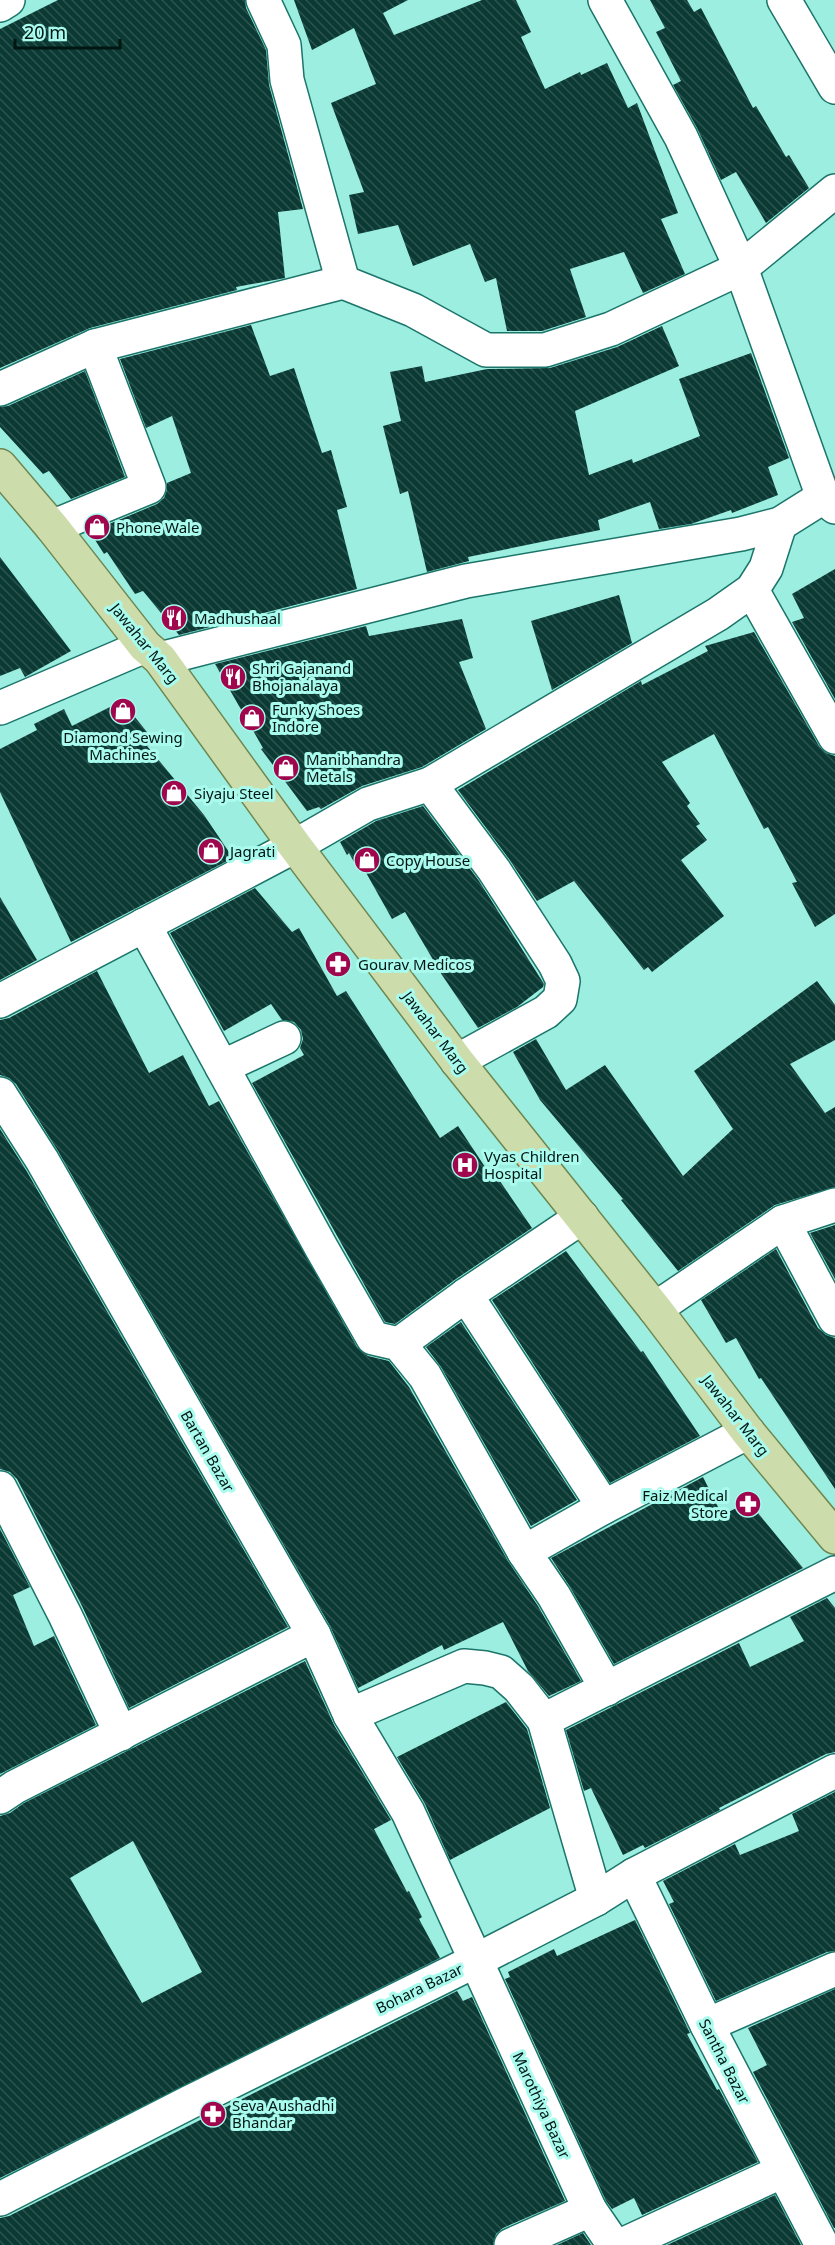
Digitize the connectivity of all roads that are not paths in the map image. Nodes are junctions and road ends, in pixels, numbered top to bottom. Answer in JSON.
{"nodes":[{"id":1,"x":8,"y":0,"type":"edge"},
{"id":2,"x":263,"y":0,"type":"edge"},
{"id":3,"x":605,"y":0,"type":"edge"},
{"id":4,"x":784,"y":0,"type":"edge"},
{"id":5,"x":0,"y":5,"type":"edge"},
{"id":6,"x":835,"y":87,"type":"edge"},
{"id":7,"x":835,"y":191,"type":"edge"},
{"id":8,"x":741,"y":268,"type":"junction"},
{"id":9,"x":343,"y":282,"type":"junction"},
{"id":10,"x":95,"y":346,"type":"junction"},
{"id":11,"x":0,"y":389,"type":"edge"},
{"id":12,"x":0,"y":466,"type":"edge"},
{"id":13,"x":829,"y":502,"type":"edge"},
{"id":14,"x":780,"y":524,"type":"junction"},
{"id":15,"x":52,"y":527,"type":"junction"},
{"id":16,"x":752,"y":590,"type":"junction"},
{"id":17,"x":153,"y":652,"type":"junction"},
{"id":18,"x":0,"y":708,"type":"edge"},
{"id":19,"x":835,"y":737,"type":"edge"},
{"id":20,"x":430,"y":784,"type":"junction"},
{"id":21,"x":295,"y":846,"type":"junction"},
{"id":22,"x":144,"y":925,"type":"junction"},
{"id":23,"x":0,"y":1001,"type":"edge"},
{"id":24,"x":284,"y":1038,"type":"dead end"},
{"id":25,"x":458,"y":1060,"type":"junction"},
{"id":26,"x":222,"y":1067,"type":"junction"},
{"id":27,"x":0,"y":1094,"type":"edge"},
{"id":28,"x":835,"y":1205,"type":"edge"},
{"id":29,"x":582,"y":1217,"type":"junction"},
{"id":30,"x":783,"y":1222,"type":"junction"},
{"id":31,"x":466,"y":1295,"type":"junction"},
{"id":32,"x":655,"y":1309,"type":"junction"},
{"id":33,"x":835,"y":1319,"type":"edge"},
{"id":34,"x":399,"y":1344,"type":"junction"},
{"id":35,"x":748,"y":1432,"type":"junction"},
{"id":36,"x":0,"y":1488,"type":"edge"},
{"id":37,"x":604,"y":1506,"type":"junction"},
{"id":38,"x":835,"y":1537,"type":"edge"},
{"id":39,"x":524,"y":1552,"type":"junction"},
{"id":40,"x":835,"y":1573,"type":"edge"},
{"id":41,"x":314,"y":1635,"type":"junction"},
{"id":42,"x":607,"y":1689,"type":"junction"},
{"id":43,"x":350,"y":1715,"type":"junction"},
{"id":44,"x":544,"y":1720,"type":"junction"},
{"id":45,"x":121,"y":1734,"type":"junction"},
{"id":46,"x":835,"y":1771,"type":"edge"},
{"id":47,"x":0,"y":1797,"type":"edge"},
{"id":48,"x":408,"y":1812,"type":"joint"},
{"id":49,"x":634,"y":1875,"type":"junction"},
{"id":50,"x":596,"y":1899,"type":"junction"},
{"id":51,"x":475,"y":1961,"type":"junction"},
{"id":52,"x":835,"y":1969,"type":"edge"},
{"id":53,"x":707,"y":2025,"type":"junction"},
{"id":54,"x":783,"y":2171,"type":"junction"},
{"id":55,"x":0,"y":2199,"type":"edge"},
{"id":56,"x":590,"y":2210,"type":"junction"},
{"id":57,"x":512,"y":2245,"type":"edge"},
{"id":58,"x":614,"y":2245,"type":"edge"},
{"id":59,"x":622,"y":2245,"type":"edge"},
{"id":60,"x":822,"y":2245,"type":"edge"}],
"edges":[{"from":1,"to":5,"type":"street"},
{"from":2,"to":9,"type":"street"},
{"from":3,"to":8,"type":"street"},
{"from":4,"to":6,"type":"street"},
{"from":7,"to":8,"type":"street"},
{"from":8,"to":9,"type":"street"},
{"from":8,"to":13,"type":"street"},
{"from":9,"to":10,"type":"street"},
{"from":10,"to":11,"type":"street"},
{"from":10,"to":15,"type":"street"},
{"from":12,"to":15,"type":"main road","name":"Jawahar Marg"},
{"from":13,"to":14,"type":"street"},
{"from":14,"to":16,"type":"street"},
{"from":14,"to":17,"type":"street"},
{"from":15,"to":17,"type":"main road","name":"Jawahar Marg"},
{"from":16,"to":19,"type":"street"},
{"from":16,"to":20,"type":"street"},
{"from":17,"to":18,"type":"street"},
{"from":17,"to":21,"type":"main road","name":"Jawahar Marg"},
{"from":20,"to":21,"type":"street"},
{"from":20,"to":25,"type":"street"},
{"from":21,"to":22,"type":"street"},
{"from":21,"to":25,"type":"main road","name":"Jawahar Marg"},
{"from":22,"to":23,"type":"street"},
{"from":22,"to":26,"type":"street"},
{"from":24,"to":26,"type":"street"},
{"from":25,"to":29,"type":"main road","name":"Jawahar Marg"},
{"from":26,"to":34,"type":"street"},
{"from":27,"to":41,"type":"street","name":"Bartan Bazar"},
{"from":28,"to":30,"type":"street"},
{"from":29,"to":31,"type":"street"},
{"from":29,"to":32,"type":"main road","name":"Jawahar Marg"},
{"from":30,"to":32,"type":"street"},
{"from":30,"to":33,"type":"street"},
{"from":31,"to":34,"type":"street"},
{"from":31,"to":37,"type":"street"},
{"from":32,"to":35,"type":"main road","name":"Jawahar Marg"},
{"from":34,"to":39,"type":"street"},
{"from":35,"to":37,"type":"street"},
{"from":35,"to":38,"type":"main road","name":"Jawahar Marg"},
{"from":36,"to":45,"type":"street"},
{"from":37,"to":39,"type":"street"},
{"from":39,"to":42,"type":"street"},
{"from":40,"to":42,"type":"street"},
{"from":41,"to":43,"type":"street","name":"Bartan Bazar"},
{"from":41,"to":45,"type":"street"},
{"from":42,"to":44,"type":"street"},
{"from":43,"to":44,"type":"street"},
{"from":43,"to":48,"type":"street","name":"Bartan Bazar"},
{"from":44,"to":50,"type":"street"},
{"from":45,"to":47,"type":"street"},
{"from":46,"to":49,"type":"street","name":"Bohara Bazar"},
{"from":48,"to":51,"type":"street","name":"Marothiya Bazar"},
{"from":49,"to":50,"type":"street","name":"Bohara Bazar"},
{"from":49,"to":53,"type":"street","name":"Santha Bazar"},
{"from":50,"to":51,"type":"street","name":"Bohara Bazar"},
{"from":51,"to":55,"type":"street","name":"Bohara Bazar"},
{"from":51,"to":56,"type":"street","name":"Marothiya Bazar"},
{"from":52,"to":53,"type":"street"},
{"from":53,"to":54,"type":"street","name":"Santha Bazar"},
{"from":54,"to":59,"type":"street"},
{"from":54,"to":60,"type":"street","name":"Santha Bazar"},
{"from":56,"to":57,"type":"street"},
{"from":56,"to":58,"type":"street","name":"Marothiya Bazar"}]}
